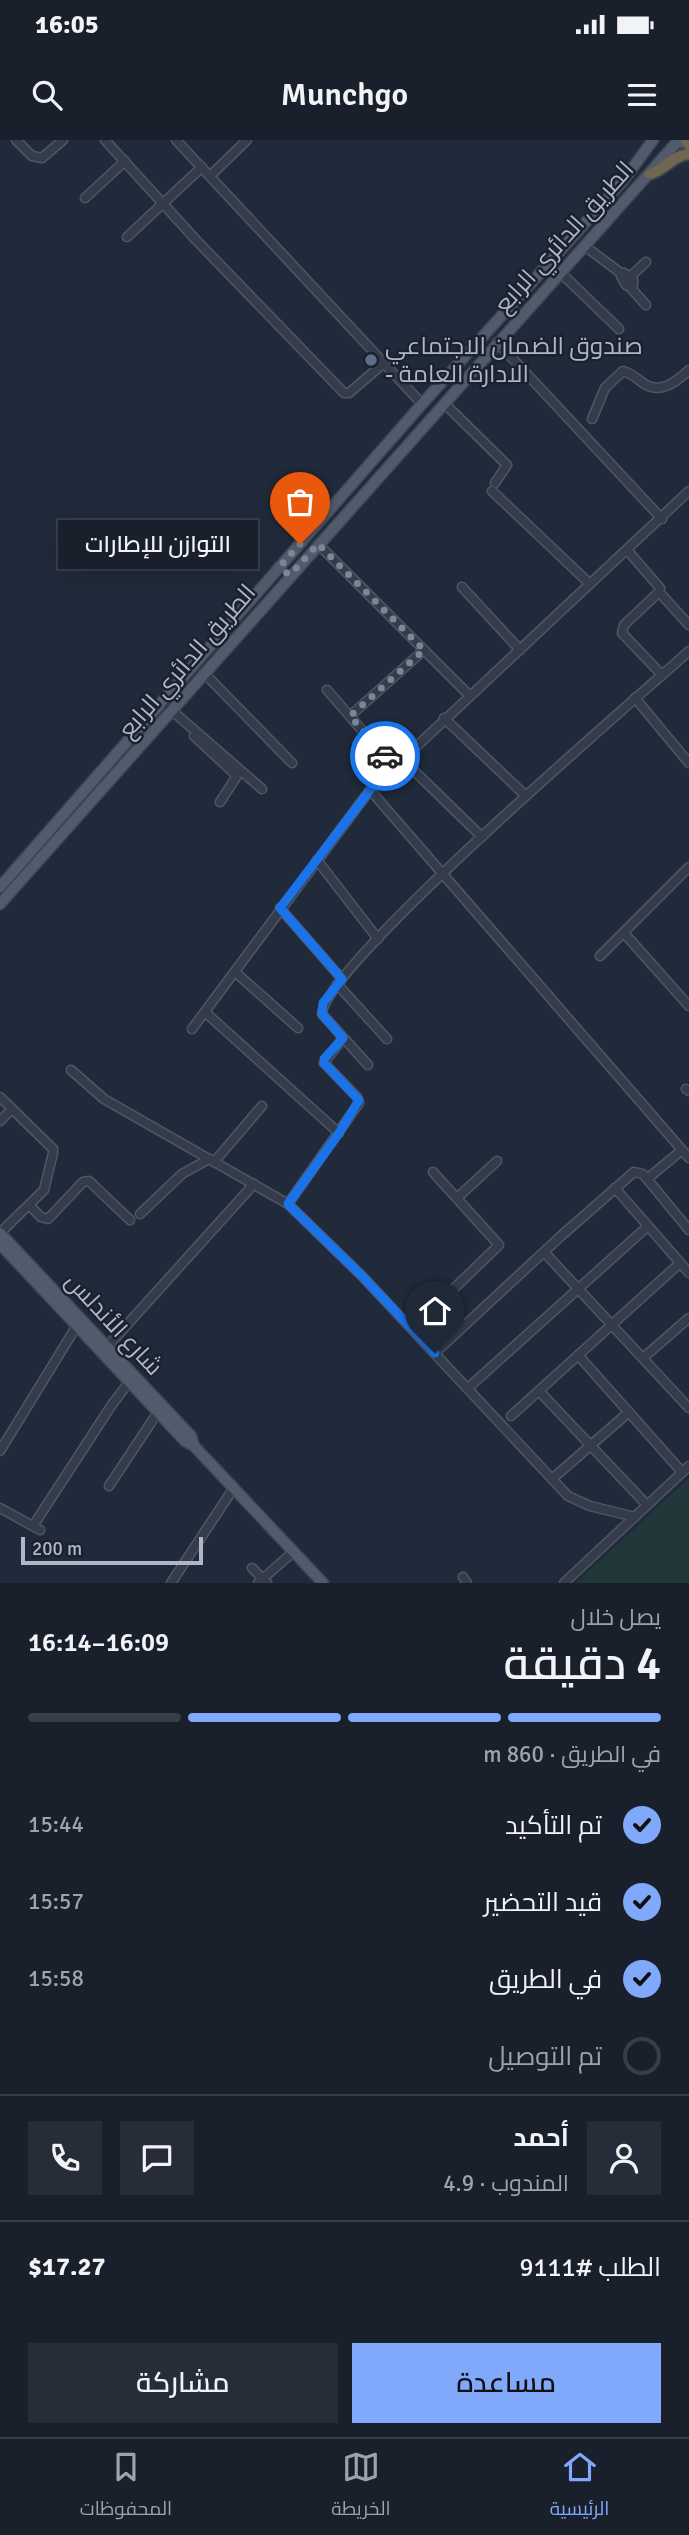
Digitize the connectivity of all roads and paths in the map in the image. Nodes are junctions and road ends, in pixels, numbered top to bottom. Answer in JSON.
{"nodes":[{"id":1,"x":16,"y":140,"type":"edge"},
{"id":2,"x":63,"y":140,"type":"edge"},
{"id":3,"x":105,"y":140,"type":"edge"},
{"id":4,"x":176,"y":140,"type":"edge"},
{"id":5,"x":247,"y":140,"type":"edge"},
{"id":6,"x":653,"y":140,"type":"edge"},
{"id":7,"x":688,"y":144,"type":"edge"},
{"id":8,"x":125,"y":161,"type":"junction"},
{"id":9,"x":202,"y":167,"type":"junction"},
{"id":10,"x":650,"y":173,"type":"joint"},
{"id":11,"x":210,"y":176,"type":"junction"},
{"id":12,"x":625,"y":179,"type":"junction"},
{"id":13,"x":637,"y":190,"type":"junction"},
{"id":14,"x":85,"y":198,"type":"dead end"},
{"id":15,"x":163,"y":204,"type":"junction"},
{"id":16,"x":127,"y":237,"type":"dead end"},
{"id":17,"x":586,"y":247,"type":"junction"},
{"id":18,"x":646,"y":262,"type":"dead end"},
{"id":19,"x":561,"y":273,"type":"junction"},
{"id":20,"x":627,"y":279,"type":"junction"},
{"id":21,"x":646,"y":305,"type":"dead end"},
{"id":22,"x":619,"y":329,"type":"dead end"},
{"id":23,"x":497,"y":341,"type":"junction"},
{"id":24,"x":384,"y":363,"type":"junction"},
{"id":25,"x":689,"y":370,"type":"edge"},
{"id":26,"x":444,"y":403,"type":"junction"},
{"id":27,"x":422,"y":404,"type":"junction"},
{"id":28,"x":592,"y":419,"type":"dead end"},
{"id":29,"x":689,"y":491,"type":"edge"},
{"id":30,"x":662,"y":519,"type":"junction"},
{"id":31,"x":318,"y":544,"type":"junction"},
{"id":32,"x":628,"y":551,"type":"junction"},
{"id":33,"x":282,"y":564,"type":"junction"},
{"id":34,"x":291,"y":574,"type":"junction"},
{"id":35,"x":590,"y":584,"type":"junction"},
{"id":36,"x":462,"y":587,"type":"dead end"},
{"id":37,"x":659,"y":592,"type":"junction"},
{"id":38,"x":689,"y":625,"type":"edge"},
{"id":39,"x":424,"y":650,"type":"junction"},
{"id":40,"x":520,"y":650,"type":"junction"},
{"id":41,"x":689,"y":650,"type":"edge"},
{"id":42,"x":204,"y":673,"type":"junction"},
{"id":43,"x":662,"y":675,"type":"junction"},
{"id":44,"x":327,"y":690,"type":"dead end"},
{"id":45,"x":469,"y":695,"type":"junction"},
{"id":46,"x":635,"y":698,"type":"junction"},
{"id":47,"x":162,"y":702,"type":"junction"},
{"id":48,"x":169,"y":712,"type":"junction"},
{"id":49,"x":350,"y":716,"type":"junction"},
{"id":50,"x":444,"y":718,"type":"junction"},
{"id":51,"x":402,"y":759,"type":"junction"},
{"id":52,"x":292,"y":763,"type":"dead end"},
{"id":53,"x":689,"y":763,"type":"edge"},
{"id":54,"x":394,"y":767,"type":"junction"},
{"id":55,"x":262,"y":789,"type":"dead end"},
{"id":56,"x":370,"y":790,"type":"junction"},
{"id":57,"x":526,"y":796,"type":"junction"},
{"id":58,"x":220,"y":802,"type":"dead end"},
{"id":59,"x":482,"y":837,"type":"junction"},
{"id":60,"x":317,"y":860,"type":"junction"},
{"id":61,"x":688,"y":870,"type":"edge"},
{"id":62,"x":442,"y":873,"type":"junction"},
{"id":63,"x":0,"y":887,"type":"edge"},
{"id":64,"x":0,"y":905,"type":"edge"},
{"id":65,"x":280,"y":908,"type":"junction"},
{"id":66,"x":624,"y":933,"type":"junction"},
{"id":67,"x":378,"y":939,"type":"junction"},
{"id":68,"x":600,"y":956,"type":"dead end"},
{"id":69,"x":235,"y":972,"type":"junction"},
{"id":70,"x":340,"y":982,"type":"junction"},
{"id":71,"x":689,"y":1006,"type":"edge"},
{"id":72,"x":206,"y":1013,"type":"junction"},
{"id":73,"x":298,"y":1028,"type":"dead end"},
{"id":74,"x":192,"y":1030,"type":"dead end"},
{"id":75,"x":343,"y":1038,"type":"junction"},
{"id":76,"x":387,"y":1039,"type":"dead end"},
{"id":77,"x":368,"y":1065,"type":"dead end"},
{"id":78,"x":71,"y":1069,"type":"dead end"},
{"id":79,"x":0,"y":1097,"type":"edge"},
{"id":80,"x":262,"y":1106,"type":"dead end"},
{"id":81,"x":12,"y":1109,"type":"junction"},
{"id":82,"x":0,"y":1121,"type":"edge"},
{"id":83,"x":339,"y":1133,"type":"junction"},
{"id":84,"x":682,"y":1150,"type":"junction"},
{"id":85,"x":689,"y":1158,"type":"edge"},
{"id":86,"x":211,"y":1161,"type":"junction"},
{"id":87,"x":497,"y":1161,"type":"dead end"},
{"id":88,"x":433,"y":1172,"type":"dead end"},
{"id":89,"x":647,"y":1179,"type":"junction"},
{"id":90,"x":254,"y":1184,"type":"junction"},
{"id":91,"x":615,"y":1188,"type":"junction"},
{"id":92,"x":457,"y":1198,"type":"junction"},
{"id":93,"x":288,"y":1204,"type":"junction"},
{"id":94,"x":30,"y":1206,"type":"junction"},
{"id":95,"x":140,"y":1214,"type":"dead end"},
{"id":96,"x":130,"y":1220,"type":"dead end"},
{"id":97,"x":648,"y":1226,"type":"junction"},
{"id":98,"x":689,"y":1230,"type":"edge"},
{"id":99,"x":0,"y":1233,"type":"edge"},
{"id":100,"x":0,"y":1244,"type":"edge"},
{"id":101,"x":544,"y":1252,"type":"junction"},
{"id":102,"x":680,"y":1263,"type":"junction"},
{"id":103,"x":689,"y":1273,"type":"edge"},
{"id":104,"x":578,"y":1288,"type":"junction"},
{"id":105,"x":689,"y":1318,"type":"edge"},
{"id":106,"x":612,"y":1324,"type":"junction"},
{"id":107,"x":76,"y":1327,"type":"junction"},
{"id":108,"x":412,"y":1329,"type":"junction"},
{"id":109,"x":106,"y":1348,"type":"junction"},
{"id":110,"x":435,"y":1353,"type":"junction"},
{"id":111,"x":578,"y":1355,"type":"junction"},
{"id":112,"x":643,"y":1358,"type":"junction"},
{"id":113,"x":129,"y":1382,"type":"junction"},
{"id":114,"x":468,"y":1388,"type":"junction"},
{"id":115,"x":539,"y":1391,"type":"junction"},
{"id":116,"x":689,"y":1408,"type":"edge"},
{"id":117,"x":158,"y":1412,"type":"junction"},
{"id":118,"x":629,"y":1412,"type":"junction"},
{"id":119,"x":511,"y":1416,"type":"dead end"},
{"id":120,"x":591,"y":1445,"type":"junction"},
{"id":121,"x":194,"y":1446,"type":"junction"},
{"id":122,"x":0,"y":1451,"type":"edge"},
{"id":123,"x":686,"y":1469,"type":"edge"},
{"id":124,"x":552,"y":1479,"type":"junction"},
{"id":125,"x":109,"y":1486,"type":"dead end"},
{"id":126,"x":233,"y":1489,"type":"junction"},
{"id":127,"x":648,"y":1505,"type":"junction"},
{"id":128,"x":0,"y":1508,"type":"edge"},
{"id":129,"x":635,"y":1517,"type":"junction"},
{"id":130,"x":293,"y":1552,"type":"junction"},
{"id":131,"x":252,"y":1569,"type":"dead end"},
{"id":132,"x":263,"y":1581,"type":"edge"},
{"id":133,"x":171,"y":1583,"type":"edge"},
{"id":134,"x":323,"y":1583,"type":"edge"},
{"id":135,"x":564,"y":1583,"type":"edge"}],
"edges":[{"from":1,"to":2,"type":"street"},
{"from":3,"to":8,"type":"street"},
{"from":4,"to":9,"type":"street"},
{"from":5,"to":11,"type":"street"},
{"from":6,"to":12,"type":"main road","name":"الطريق الدائري الرابع"},
{"from":7,"to":10,"type":"highway"},
{"from":8,"to":14,"type":"street"},
{"from":8,"to":15,"type":"street"},
{"from":9,"to":11,"type":"street"},
{"from":9,"to":15,"type":"street"},
{"from":10,"to":13,"type":"main road","name":"الطريق الدائري الرابع"},
{"from":11,"to":24,"type":"street"},
{"from":12,"to":13,"type":"main road"},
{"from":12,"to":27,"type":"main road","name":"الطريق الدائري الرابع"},
{"from":13,"to":17,"type":"main road","name":"الطريق الدائري الرابع"},
{"from":15,"to":16,"type":"street"},
{"from":15,"to":24,"type":"street"},
{"from":17,"to":19,"type":"main road","name":"الطريق الدائري الرابع"},
{"from":17,"to":20,"type":"street"},
{"from":18,"to":20,"type":"street"},
{"from":19,"to":22,"type":"street"},
{"from":19,"to":23,"type":"main road","name":"الطريق الدائري الرابع"},
{"from":20,"to":21,"type":"street"},
{"from":23,"to":26,"type":"main road","name":"الطريق الدائري الرابع"},
{"from":23,"to":30,"type":"street"},
{"from":24,"to":27,"type":"street"},
{"from":25,"to":28,"type":"street"},
{"from":26,"to":31,"type":"main road","name":"الطريق الدائري الرابع"},
{"from":26,"to":35,"type":"street"},
{"from":27,"to":33,"type":"main road","name":"الطريق الدائري الرابع"},
{"from":29,"to":30,"type":"street"},
{"from":30,"to":32,"type":"street"},
{"from":31,"to":34,"type":"main road","name":"الطريق الدائري الرابع"},
{"from":31,"to":39,"type":"street"},
{"from":32,"to":35,"type":"street"},
{"from":32,"to":37,"type":"street"},
{"from":33,"to":34,"type":"main road"},
{"from":33,"to":47,"type":"main road","name":"الطريق الدائري الرابع"},
{"from":34,"to":42,"type":"main road","name":"الطريق الدائري الرابع"},
{"from":35,"to":40,"type":"street"},
{"from":36,"to":40,"type":"street"},
{"from":37,"to":38,"type":"street"},
{"from":37,"to":43,"type":"street"},
{"from":39,"to":45,"type":"street"},
{"from":39,"to":49,"type":"street"},
{"from":40,"to":45,"type":"street"},
{"from":41,"to":43,"type":"street"},
{"from":42,"to":48,"type":"main road","name":"الطريق الدائري الرابع"},
{"from":42,"to":52,"type":"street"},
{"from":43,"to":46,"type":"street"},
{"from":44,"to":49,"type":"street"},
{"from":45,"to":50,"type":"street"},
{"from":46,"to":53,"type":"street"},
{"from":46,"to":57,"type":"street"},
{"from":47,"to":48,"type":"street"},
{"from":47,"to":63,"type":"main road","name":"الطريق الدائري الرابع"},
{"from":48,"to":55,"type":"street"},
{"from":48,"to":58,"type":"street"},
{"from":48,"to":64,"type":"main road","name":"الطريق الدائري الرابع"},
{"from":49,"to":54,"type":"street"},
{"from":50,"to":51,"type":"street"},
{"from":50,"to":57,"type":"street"},
{"from":51,"to":54,"type":"street"},
{"from":51,"to":59,"type":"street"},
{"from":54,"to":56,"type":"street"},
{"from":56,"to":60,"type":"street"},
{"from":56,"to":62,"type":"street"},
{"from":57,"to":59,"type":"street"},
{"from":59,"to":62,"type":"street"},
{"from":60,"to":65,"type":"street"},
{"from":60,"to":67,"type":"street"},
{"from":61,"to":66,"type":"street"},
{"from":62,"to":67,"type":"street"},
{"from":62,"to":84,"type":"street"},
{"from":65,"to":69,"type":"street"},
{"from":65,"to":70,"type":"street"},
{"from":66,"to":68,"type":"street"},
{"from":66,"to":71,"type":"street"},
{"from":67,"to":70,"type":"street"},
{"from":69,"to":72,"type":"street"},
{"from":69,"to":73,"type":"street"},
{"from":70,"to":75,"type":"street"},
{"from":70,"to":76,"type":"street"},
{"from":72,"to":74,"type":"street"},
{"from":72,"to":83,"type":"street"},
{"from":75,"to":77,"type":"street"},
{"from":75,"to":83,"type":"street"},
{"from":78,"to":86,"type":"street"},
{"from":79,"to":81,"type":"street"},
{"from":80,"to":86,"type":"street"},
{"from":81,"to":82,"type":"street"},
{"from":81,"to":94,"type":"street"},
{"from":83,"to":93,"type":"street"},
{"from":84,"to":85,"type":"street"},
{"from":84,"to":89,"type":"street"},
{"from":86,"to":90,"type":"street"},
{"from":86,"to":95,"type":"street"},
{"from":87,"to":92,"type":"street"},
{"from":88,"to":92,"type":"street"},
{"from":89,"to":91,"type":"street"},
{"from":89,"to":98,"type":"street"},
{"from":90,"to":93,"type":"street"},
{"from":90,"to":109,"type":"street"},
{"from":91,"to":97,"type":"street"},
{"from":91,"to":101,"type":"street"},
{"from":92,"to":108,"type":"street"},
{"from":93,"to":108,"type":"street"},
{"from":94,"to":96,"type":"street"},
{"from":94,"to":99,"type":"street"},
{"from":97,"to":102,"type":"street"},
{"from":97,"to":104,"type":"street"},
{"from":99,"to":109,"type":"main road","name":"شارع الأندلس"},
{"from":100,"to":107,"type":"main road","name":"شارع الأندلس"},
{"from":101,"to":104,"type":"street"},
{"from":101,"to":110,"type":"street"},
{"from":102,"to":103,"type":"street"},
{"from":102,"to":106,"type":"street"},
{"from":104,"to":106,"type":"street"},
{"from":104,"to":114,"type":"street"},
{"from":105,"to":112,"type":"street"},
{"from":106,"to":111,"type":"street"},
{"from":106,"to":112,"type":"street"},
{"from":107,"to":113,"type":"main road","name":"شارع الأندلس"},
{"from":107,"to":122,"type":"street"},
{"from":108,"to":110,"type":"street"},
{"from":109,"to":121,"type":"main road","name":"شارع الأندلس"},
{"from":110,"to":114,"type":"street"},
{"from":111,"to":115,"type":"street"},
{"from":111,"to":118,"type":"street"},
{"from":112,"to":116,"type":"street"},
{"from":113,"to":117,"type":"main road","name":"شارع الأندلس"},
{"from":113,"to":128,"type":"street"},
{"from":114,"to":124,"type":"street"},
{"from":115,"to":119,"type":"street"},
{"from":115,"to":120,"type":"street"},
{"from":117,"to":121,"type":"main road","name":"شارع الأندلس"},
{"from":117,"to":125,"type":"street"},
{"from":118,"to":120,"type":"street"},
{"from":118,"to":123,"type":"street"},
{"from":120,"to":124,"type":"street"},
{"from":120,"to":127,"type":"street"},
{"from":121,"to":126,"type":"main road","name":"شارع الأندلس"},
{"from":123,"to":127,"type":"street"},
{"from":124,"to":129,"type":"street"},
{"from":126,"to":130,"type":"main road","name":"شارع الأندلس"},
{"from":126,"to":133,"type":"street"},
{"from":127,"to":129,"type":"street"},
{"from":129,"to":135,"type":"street"},
{"from":130,"to":132,"type":"street"},
{"from":130,"to":134,"type":"main road","name":"شارع الأندلس"},
{"from":131,"to":132,"type":"street"}]}
